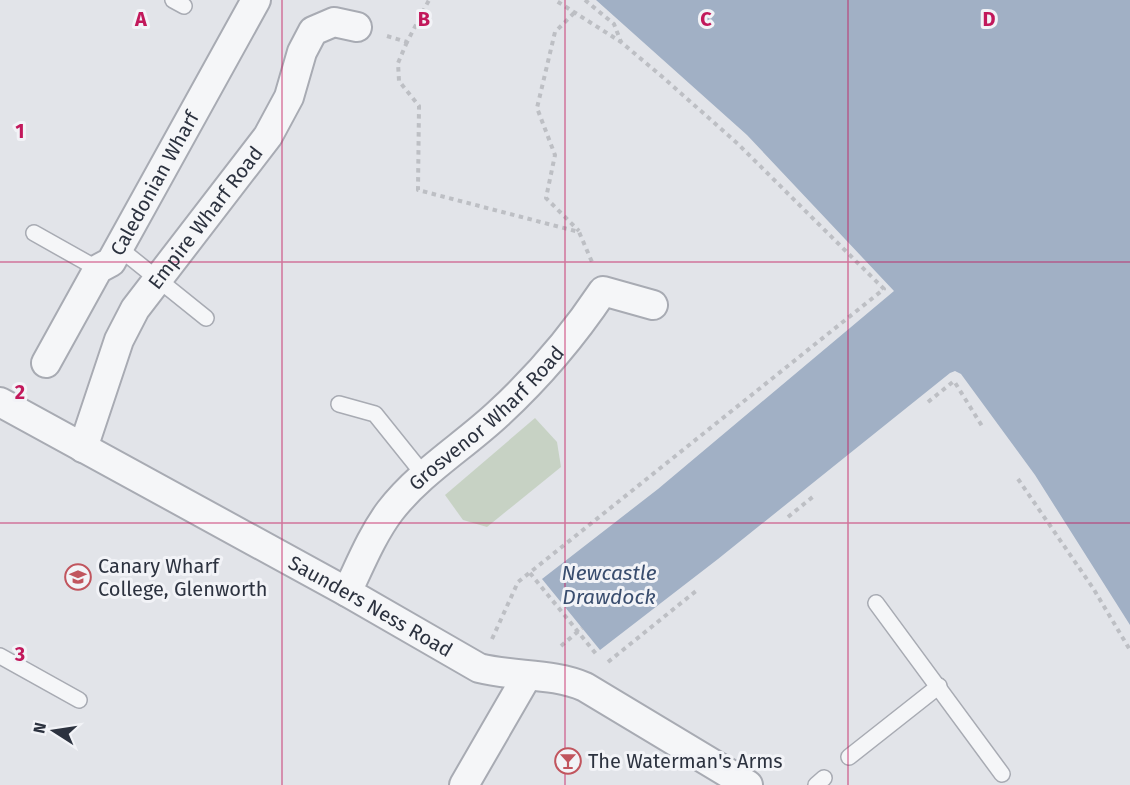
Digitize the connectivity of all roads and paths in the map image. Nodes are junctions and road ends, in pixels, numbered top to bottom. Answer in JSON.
{"nodes":[{"id":1,"x":256,"y":0,"type":"edge"},
{"id":2,"x":429,"y":0,"type":"edge"},
{"id":3,"x":555,"y":0,"type":"edge"},
{"id":4,"x":585,"y":0,"type":"edge"},
{"id":5,"x":574,"y":13,"type":"junction"},
{"id":6,"x":357,"y":27,"type":"joint"},
{"id":7,"x":407,"y":42,"type":"junction"},
{"id":8,"x":621,"y":42,"type":"junction"},
{"id":9,"x":579,"y":232,"type":"junction"},
{"id":10,"x":33,"y":233,"type":"dead end"},
{"id":11,"x":119,"y":248,"type":"junction"},
{"id":12,"x":98,"y":269,"type":"junction"},
{"id":13,"x":158,"y":280,"type":"junction"},
{"id":14,"x":603,"y":291,"type":"junction"},
{"id":15,"x":653,"y":305,"type":"dead end"},
{"id":16,"x":206,"y":318,"type":"dead end"},
{"id":17,"x":46,"y":363,"type":"dead end"},
{"id":18,"x":0,"y":402,"type":"edge"},
{"id":19,"x":928,"y":402,"type":"dead end"},
{"id":20,"x":339,"y":404,"type":"dead end"},
{"id":21,"x":982,"y":426,"type":"dead end"},
{"id":22,"x":83,"y":448,"type":"junction"},
{"id":23,"x":424,"y":475,"type":"junction"},
{"id":24,"x":1018,"y":479,"type":"dead end"},
{"id":25,"x":815,"y":495,"type":"dead end"},
{"id":26,"x":789,"y":517,"type":"dead end"},
{"id":27,"x":530,"y":573,"type":"junction"},
{"id":28,"x":696,"y":591,"type":"dead end"},
{"id":29,"x":347,"y":592,"type":"junction"},
{"id":30,"x":876,"y":603,"type":"dead end"},
{"id":31,"x":1130,"y":650,"type":"edge"},
{"id":32,"x":0,"y":656,"type":"edge"},
{"id":33,"x":598,"y":656,"type":"dead end"},
{"id":34,"x":604,"y":664,"type":"dead end"},
{"id":35,"x":479,"y":668,"type":"junction"},
{"id":36,"x":527,"y":676,"type":"junction"},
{"id":37,"x":939,"y":686,"type":"junction"},
{"id":38,"x":80,"y":700,"type":"dead end"},
{"id":39,"x":849,"y":757,"type":"dead end"},
{"id":40,"x":1002,"y":774,"type":"dead end"},
{"id":41,"x":464,"y":785,"type":"edge"},
{"id":42,"x":748,"y":785,"type":"edge"}],
"edges":[{"from":1,"to":11,"type":"street","name":"Caledonian Wharf"},
{"from":2,"to":7,"type":"path"},
{"from":3,"to":5,"type":"path"},
{"from":4,"to":8,"type":"path"},
{"from":5,"to":8,"type":"path"},
{"from":5,"to":9,"type":"path"},
{"from":6,"to":7,"type":"path"},
{"from":6,"to":13,"type":"street","name":"Empire Wharf Road"},
{"from":7,"to":9,"type":"path"},
{"from":8,"to":27,"type":"path"},
{"from":9,"to":14,"type":"path"},
{"from":10,"to":12,"type":"lane"},
{"from":11,"to":12,"type":"street","name":"Caledonian Wharf"},
{"from":11,"to":13,"type":"lane"},
{"from":12,"to":17,"type":"street","name":"Caledonian Wharf"},
{"from":13,"to":16,"type":"lane"},
{"from":13,"to":22,"type":"street","name":"Empire Wharf Road"},
{"from":14,"to":15,"type":"street"},
{"from":14,"to":23,"type":"street","name":"Grosvenor Wharf Road"},
{"from":18,"to":22,"type":"street","name":"Saunders Ness Road"},
{"from":19,"to":21,"type":"path"},
{"from":20,"to":23,"type":"lane"},
{"from":22,"to":29,"type":"street","name":"Saunders Ness Road"},
{"from":23,"to":29,"type":"street","name":"Grosvenor Wharf Road"},
{"from":24,"to":31,"type":"path"},
{"from":25,"to":26,"type":"path"},
{"from":27,"to":33,"type":"path"},
{"from":27,"to":35,"type":"path"},
{"from":28,"to":34,"type":"path"},
{"from":29,"to":35,"type":"street","name":"Saunders Ness Road"},
{"from":30,"to":37,"type":"lane"},
{"from":32,"to":38,"type":"lane"},
{"from":35,"to":36,"type":"street","name":"Saunders Ness Road"},
{"from":36,"to":41,"type":"street"},
{"from":36,"to":42,"type":"street","name":"Saunders Ness Road"},
{"from":37,"to":39,"type":"lane"},
{"from":37,"to":40,"type":"lane"}]}
